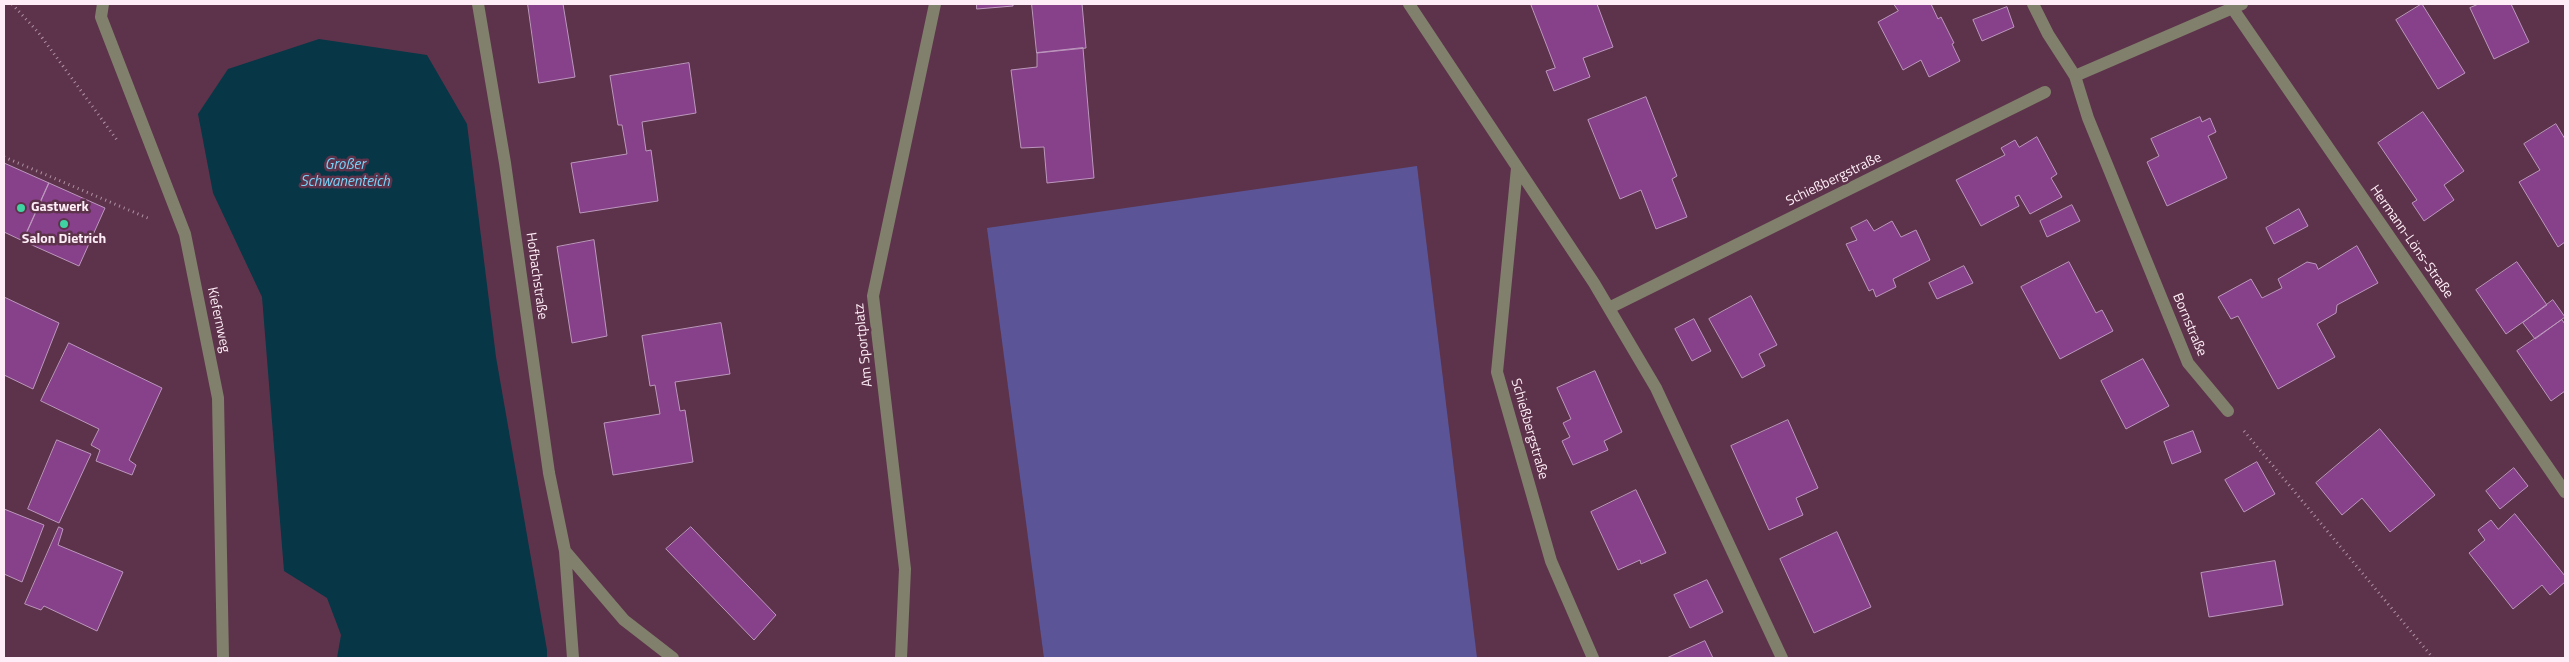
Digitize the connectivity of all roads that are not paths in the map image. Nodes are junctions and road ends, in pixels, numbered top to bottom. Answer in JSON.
{"nodes":[{"id":1,"x":103,"y":4,"type":"edge"},
{"id":2,"x":478,"y":4,"type":"edge"},
{"id":3,"x":935,"y":4,"type":"edge"},
{"id":4,"x":1409,"y":4,"type":"edge"},
{"id":5,"x":2033,"y":4,"type":"edge"},
{"id":6,"x":2238,"y":7,"type":"edge"},
{"id":7,"x":2075,"y":76,"type":"junction"},
{"id":8,"x":2045,"y":92,"type":"dead end"},
{"id":9,"x":1517,"y":168,"type":"junction"},
{"id":10,"x":1609,"y":308,"type":"junction"},
{"id":11,"x":2228,"y":411,"type":"road end"},
{"id":12,"x":2565,"y":492,"type":"edge"},
{"id":13,"x":565,"y":551,"type":"junction"},
{"id":14,"x":223,"y":658,"type":"edge"},
{"id":15,"x":572,"y":658,"type":"edge"},
{"id":16,"x":673,"y":658,"type":"edge"},
{"id":17,"x":901,"y":658,"type":"edge"},
{"id":18,"x":1593,"y":658,"type":"edge"},
{"id":19,"x":1782,"y":658,"type":"edge"}],
"edges":[{"from":1,"to":14,"type":"street","name":"Kiefernweg"},
{"from":2,"to":13,"type":"street","name":"Hofbachstraße"},
{"from":3,"to":17,"type":"street","name":"Am Sportplatz"},
{"from":4,"to":9,"type":"street"},
{"from":5,"to":7,"type":"street","name":"Bornstraße"},
{"from":6,"to":7,"type":"street"},
{"from":6,"to":12,"type":"street","name":"Hermann-Löns-Straße"},
{"from":7,"to":11,"type":"street","name":"Bornstraße"},
{"from":8,"to":10,"type":"street","name":"Schießbergstraße"},
{"from":9,"to":10,"type":"street"},
{"from":9,"to":18,"type":"street","name":"Schießbergstraße"},
{"from":10,"to":19,"type":"street"},
{"from":13,"to":15,"type":"street","name":"Hofbachstraße"},
{"from":13,"to":16,"type":"street","name":"Hofbachstraße"}]}
